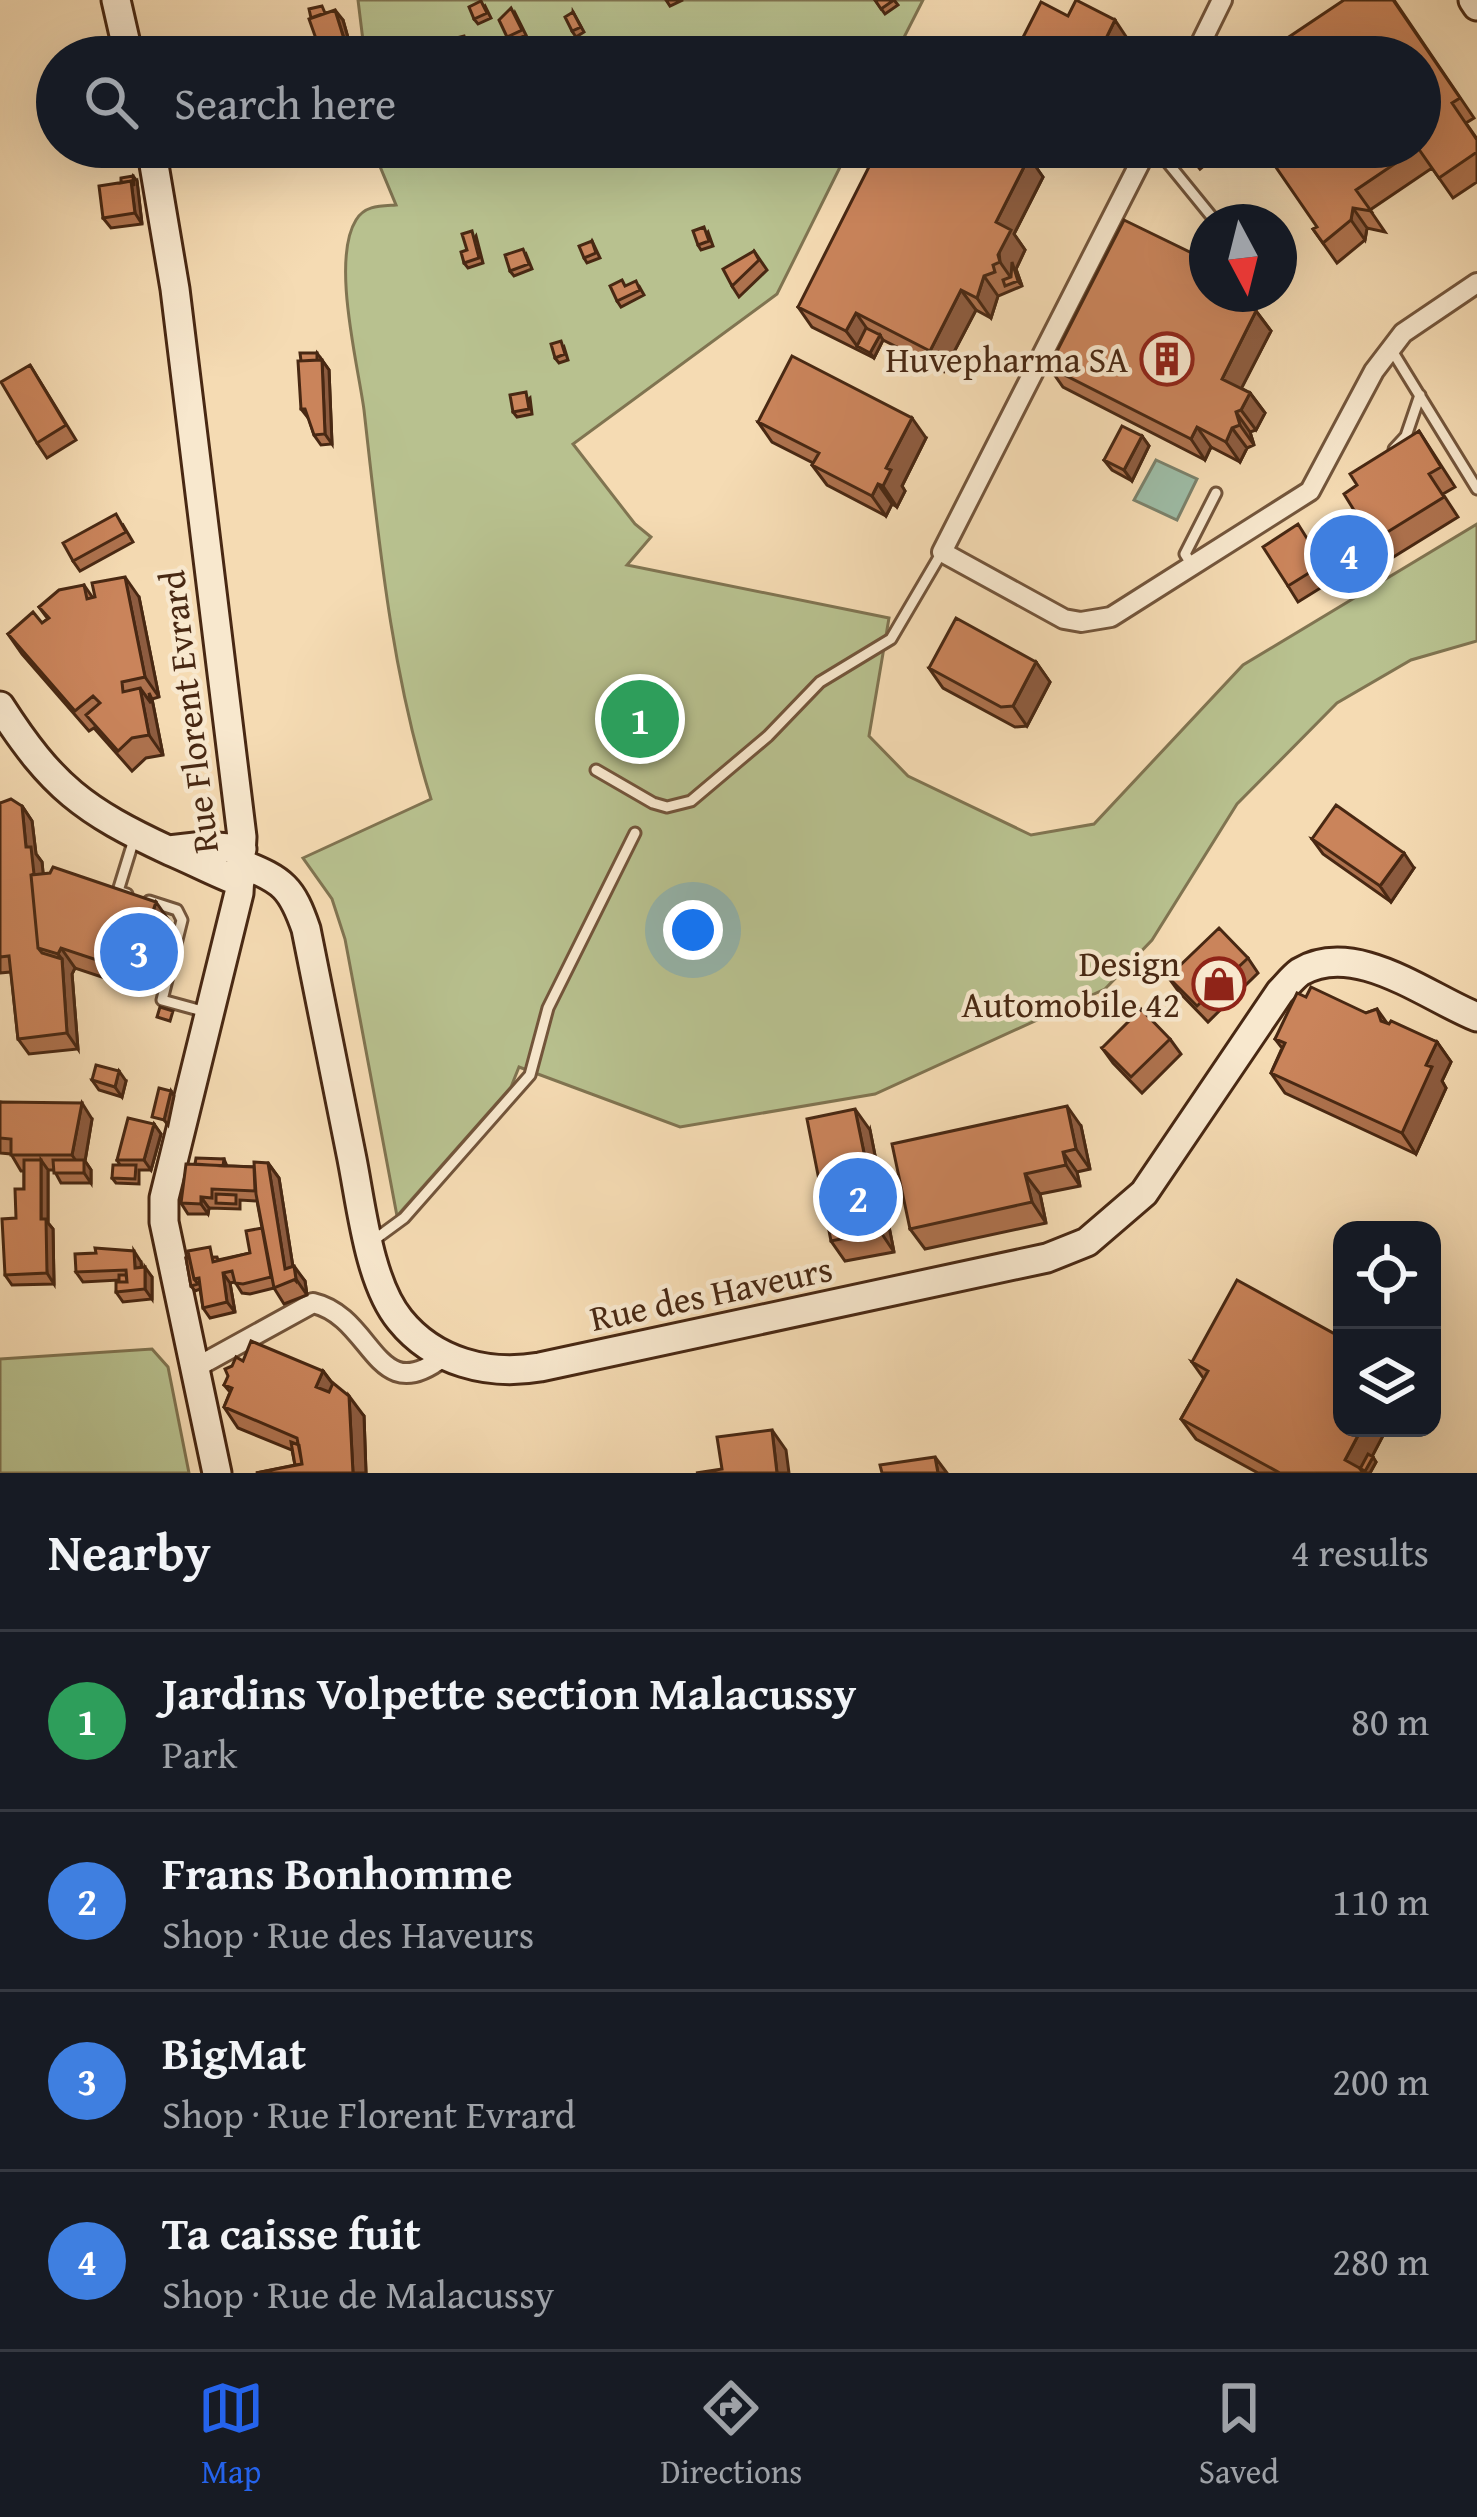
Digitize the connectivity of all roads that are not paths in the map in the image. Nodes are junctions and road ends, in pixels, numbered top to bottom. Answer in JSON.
{"nodes":[{"id":1,"x":116,"y":0,"type":"edge"},
{"id":2,"x":1222,"y":0,"type":"edge"},
{"id":3,"x":124,"y":36,"type":"edge"},
{"id":4,"x":1204,"y":36,"type":"edge"},
{"id":5,"x":155,"y":168,"type":"edge"},
{"id":6,"x":1141,"y":168,"type":"edge"},
{"id":7,"x":1170,"y":168,"type":"edge"},
{"id":8,"x":1201,"y":204,"type":"edge"},
{"id":9,"x":1477,"y":283,"type":"edge"},
{"id":10,"x":1391,"y":349,"type":"junction"},
{"id":11,"x":1420,"y":395,"type":"junction"},
{"id":12,"x":1391,"y":451,"type":"edge"},
{"id":13,"x":1477,"y":489,"type":"edge"},
{"id":14,"x":1216,"y":493,"type":"dead end"},
{"id":15,"x":942,"y":552,"type":"junction"},
{"id":16,"x":1192,"y":565,"type":"junction"},
{"id":17,"x":0,"y":706,"type":"edge"},
{"id":18,"x":596,"y":770,"type":"dead end"},
{"id":19,"x":635,"y":833,"type":"dead end"},
{"id":20,"x":134,"y":836,"type":"junction"},
{"id":21,"x":241,"y":865,"type":"junction"},
{"id":22,"x":209,"y":1012,"type":"junction"},
{"id":23,"x":1476,"y":1018,"type":"edge"},
{"id":24,"x":369,"y":1243,"type":"junction"},
{"id":25,"x":442,"y":1357,"type":"junction"},
{"id":26,"x":195,"y":1368,"type":"junction"},
{"id":27,"x":218,"y":1473,"type":"edge"}],
"edges":[{"from":1,"to":3,"type":"street"},
{"from":2,"to":4,"type":"street"},
{"from":5,"to":21,"type":"street","name":"Rue Florent Evrard"},
{"from":6,"to":15,"type":"street"},
{"from":7,"to":8,"type":"lane"},
{"from":9,"to":10,"type":"street"},
{"from":10,"to":11,"type":"lane"},
{"from":10,"to":16,"type":"street"},
{"from":11,"to":12,"type":"lane"},
{"from":11,"to":13,"type":"lane"},
{"from":14,"to":16,"type":"lane"},
{"from":15,"to":16,"type":"street"},
{"from":15,"to":18,"type":"lane"},
{"from":17,"to":20,"type":"street"},
{"from":19,"to":24,"type":"lane"},
{"from":20,"to":21,"type":"street"},
{"from":20,"to":22,"type":"lane"},
{"from":21,"to":22,"type":"street","name":"Rue Florent Evrard"},
{"from":21,"to":24,"type":"street"},
{"from":22,"to":26,"type":"street","name":"Rue Florent Evrard"},
{"from":23,"to":25,"type":"street","name":"Rue des Haveurs"},
{"from":24,"to":25,"type":"street"},
{"from":25,"to":26,"type":"street"},
{"from":26,"to":27,"type":"street","name":"Rue Florent Evrard"}]}
